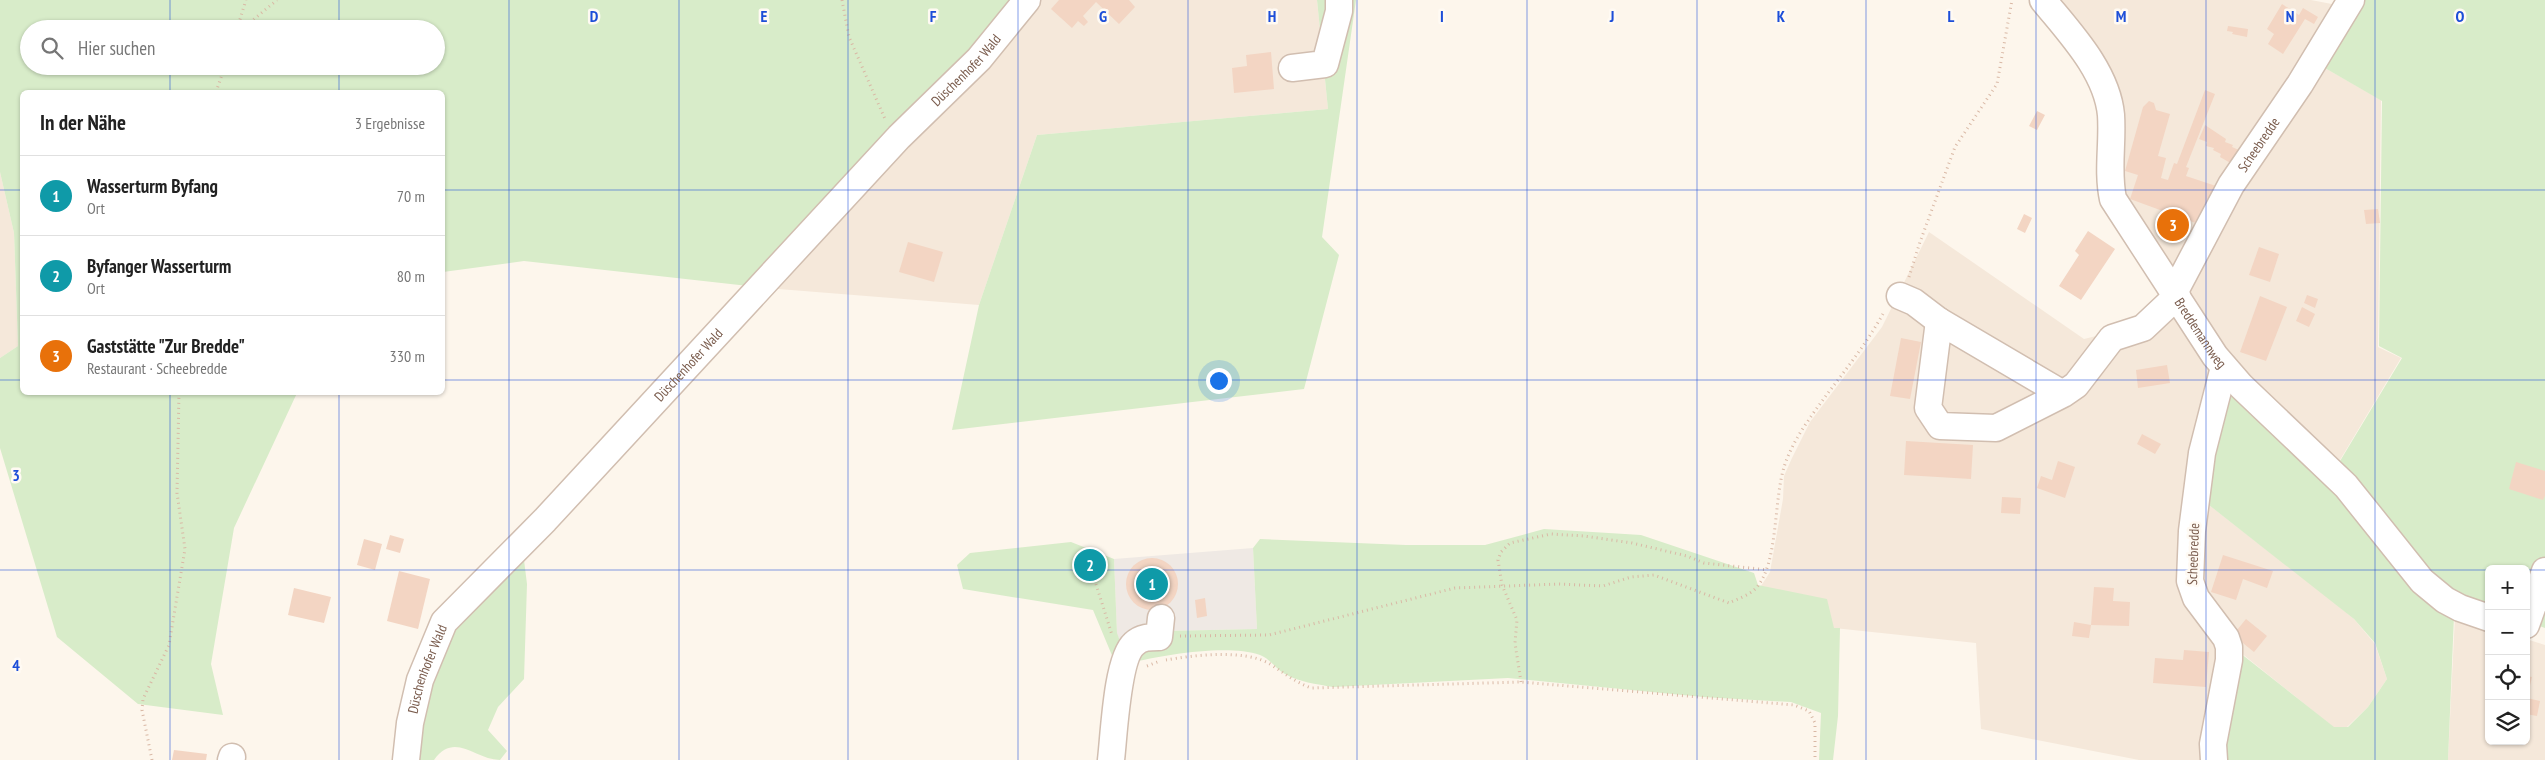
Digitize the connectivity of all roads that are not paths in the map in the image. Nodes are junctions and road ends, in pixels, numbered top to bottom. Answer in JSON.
{"nodes":[{"id":1,"x":1027,"y":0,"type":"edge"},
{"id":2,"x":1340,"y":0,"type":"edge"},
{"id":3,"x":2043,"y":0,"type":"edge"},
{"id":4,"x":2350,"y":0,"type":"edge"},
{"id":5,"x":1292,"y":68,"type":"dead end"},
{"id":6,"x":2176,"y":295,"type":"junction"},
{"id":7,"x":1900,"y":296,"type":"road end"},
{"id":8,"x":1938,"y":322,"type":"junction"},
{"id":9,"x":2224,"y":367,"type":"junction"},
{"id":10,"x":2063,"y":394,"type":"junction"},
{"id":11,"x":2545,"y":571,"type":"edge"},
{"id":12,"x":2530,"y":614,"type":"edge"},
{"id":13,"x":2485,"y":617,"type":"edge"},
{"id":14,"x":2530,"y":631,"type":"edge"},
{"id":15,"x":2545,"y":636,"type":"edge"},
{"id":16,"x":1140,"y":643,"type":"road end"},
{"id":17,"x":406,"y":760,"type":"edge"},
{"id":18,"x":1111,"y":760,"type":"edge"},
{"id":19,"x":2214,"y":760,"type":"edge"}],
"edges":[{"from":1,"to":17,"type":"street","name":"Düschenhofer Wald"},
{"from":2,"to":5,"type":"street"},
{"from":3,"to":6,"type":"street","name":"Breddemannweg"},
{"from":4,"to":6,"type":"street","name":"Scheebredde"},
{"from":6,"to":9,"type":"street","name":"Breddemannweg"},
{"from":6,"to":10,"type":"street","name":"Scheebredde"},
{"from":7,"to":8,"type":"street"},
{"from":8,"to":10,"type":"street"},
{"from":8,"to":10,"type":"street","name":"Scheebredde"},
{"from":9,"to":13,"type":"street","name":"Breddemannweg"},
{"from":9,"to":19,"type":"street","name":"Scheebredde"},
{"from":11,"to":12,"type":"street"},
{"from":14,"to":15,"type":"street"},
{"from":16,"to":18,"type":"street"}]}
